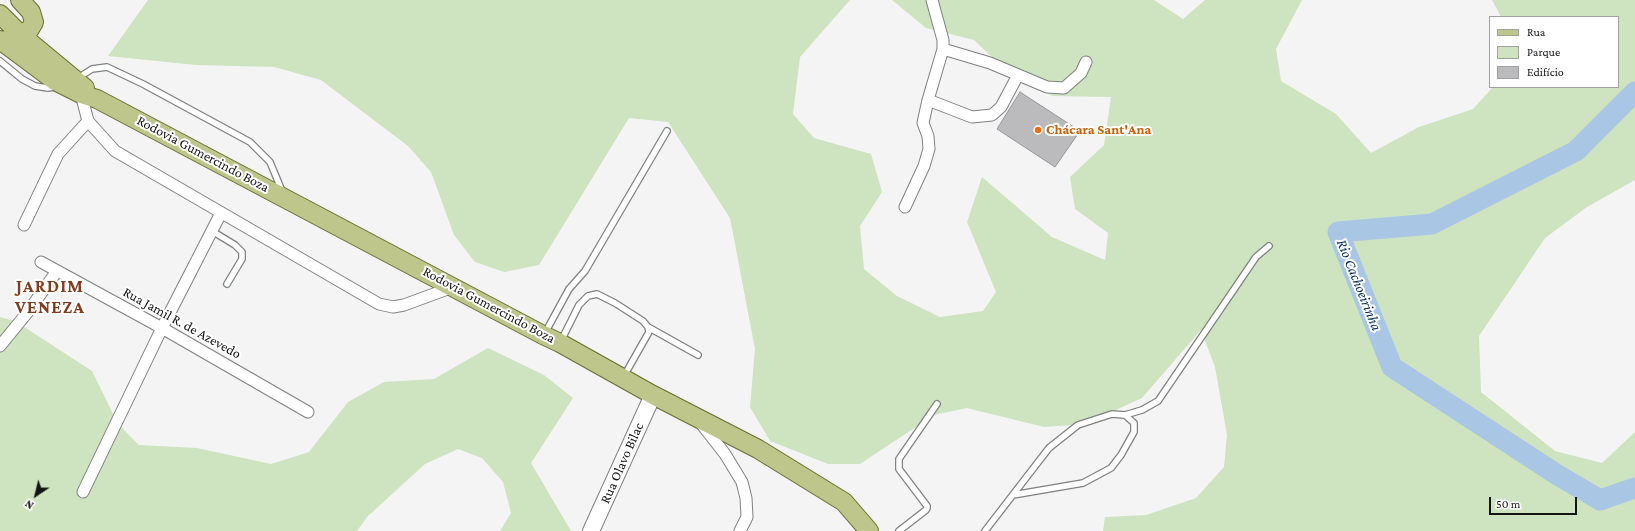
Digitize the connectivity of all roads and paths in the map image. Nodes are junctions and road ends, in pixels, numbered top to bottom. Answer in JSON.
{"nodes":[{"id":1,"x":20,"y":0,"type":"edge"},
{"id":2,"x":932,"y":0,"type":"edge"},
{"id":3,"x":0,"y":14,"type":"edge"},
{"id":4,"x":21,"y":35,"type":"junction"},
{"id":5,"x":0,"y":40,"type":"edge"},
{"id":6,"x":943,"y":49,"type":"junction"},
{"id":7,"x":0,"y":61,"type":"edge"},
{"id":8,"x":1086,"y":62,"type":"dead end"},
{"id":9,"x":1018,"y":75,"type":"junction"},
{"id":10,"x":79,"y":90,"type":"junction"},
{"id":11,"x":928,"y":100,"type":"junction"},
{"id":12,"x":88,"y":121,"type":"junction"},
{"id":13,"x":667,"y":131,"type":"dead end"},
{"id":14,"x":285,"y":197,"type":"junction"},
{"id":15,"x":905,"y":206,"type":"dead end"},
{"id":16,"x":221,"y":213,"type":"junction"},
{"id":17,"x":24,"y":225,"type":"dead end"},
{"id":18,"x":212,"y":231,"type":"junction"},
{"id":19,"x":1270,"y":246,"type":"dead end"},
{"id":20,"x":41,"y":262,"type":"dead end"},
{"id":21,"x":57,"y":271,"type":"junction"},
{"id":22,"x":227,"y":284,"type":"dead end"},
{"id":23,"x":453,"y":287,"type":"junction"},
{"id":24,"x":648,"y":327,"type":"junction"},
{"id":25,"x":162,"y":328,"type":"junction"},
{"id":26,"x":543,"y":335,"type":"junction"},
{"id":27,"x":560,"y":343,"type":"junction"},
{"id":28,"x":0,"y":346,"type":"edge"},
{"id":29,"x":698,"y":355,"type":"dead end"},
{"id":30,"x":623,"y":379,"type":"junction"},
{"id":31,"x":653,"y":395,"type":"junction"},
{"id":32,"x":937,"y":404,"type":"dead end"},
{"id":33,"x":308,"y":412,"type":"dead end"},
{"id":34,"x":1125,"y":414,"type":"junction"},
{"id":35,"x":698,"y":419,"type":"junction"},
{"id":36,"x":83,"y":492,"type":"dead end"},
{"id":37,"x":1013,"y":495,"type":"junction"},
{"id":38,"x":591,"y":531,"type":"edge"},
{"id":39,"x":740,"y":531,"type":"edge"},
{"id":40,"x":869,"y":531,"type":"edge"},
{"id":41,"x":900,"y":531,"type":"edge"},
{"id":42,"x":985,"y":531,"type":"edge"}],
"edges":[{"from":1,"to":4,"type":"main road"},
{"from":2,"to":6,"type":"street"},
{"from":3,"to":4,"type":"main road","name":"Rodovia Gumercindo Boza"},
{"from":4,"to":5,"type":"main road"},
{"from":4,"to":10,"type":"main road","name":"Rodovia Gumercindo Boza"},
{"from":5,"to":10,"type":"main road","name":"Rodovia Gumercindo Boza"},
{"from":6,"to":9,"type":"street"},
{"from":6,"to":11,"type":"street"},
{"from":7,"to":10,"type":"lane"},
{"from":8,"to":9,"type":"street"},
{"from":9,"to":11,"type":"street"},
{"from":10,"to":12,"type":"street"},
{"from":10,"to":14,"type":"main road","name":"Rodovia Gumercindo Boza"},
{"from":10,"to":14,"type":"lane"},
{"from":11,"to":15,"type":"street"},
{"from":12,"to":16,"type":"street"},
{"from":12,"to":17,"type":"street"},
{"from":13,"to":26,"type":"lane"},
{"from":14,"to":23,"type":"main road","name":"Rodovia Gumercindo Boza"},
{"from":16,"to":18,"type":"street"},
{"from":16,"to":23,"type":"street"},
{"from":18,"to":22,"type":"lane"},
{"from":18,"to":25,"type":"street"},
{"from":19,"to":34,"type":"lane"},
{"from":20,"to":21,"type":"street","name":"Rua Jamil R. de Azevedo"},
{"from":21,"to":25,"type":"street","name":"Rua Jamil R. de Azevedo"},
{"from":21,"to":28,"type":"street"},
{"from":23,"to":26,"type":"main road","name":"Rodovia Gumercindo Boza"},
{"from":24,"to":27,"type":"lane"},
{"from":24,"to":29,"type":"lane"},
{"from":24,"to":30,"type":"lane"},
{"from":25,"to":33,"type":"street","name":"Rua Jamil R. de Azevedo"},
{"from":25,"to":36,"type":"street"},
{"from":26,"to":27,"type":"main road","name":"Rodovia Gumercindo Boza"},
{"from":27,"to":30,"type":"main road","name":"Rodovia Gumercindo Boza"},
{"from":30,"to":31,"type":"main road","name":"Rodovia Gumercindo Boza"},
{"from":31,"to":35,"type":"main road","name":"Rodovia Gumercindo Boza"},
{"from":31,"to":38,"type":"street","name":"Rua Olavo Bilac"},
{"from":32,"to":41,"type":"lane"},
{"from":34,"to":37,"type":"lane"},
{"from":34,"to":37,"type":"lane"},
{"from":35,"to":39,"type":"street"},
{"from":35,"to":40,"type":"main road","name":"Rodovia Gumercindo Boza"},
{"from":37,"to":42,"type":"lane"}]}
